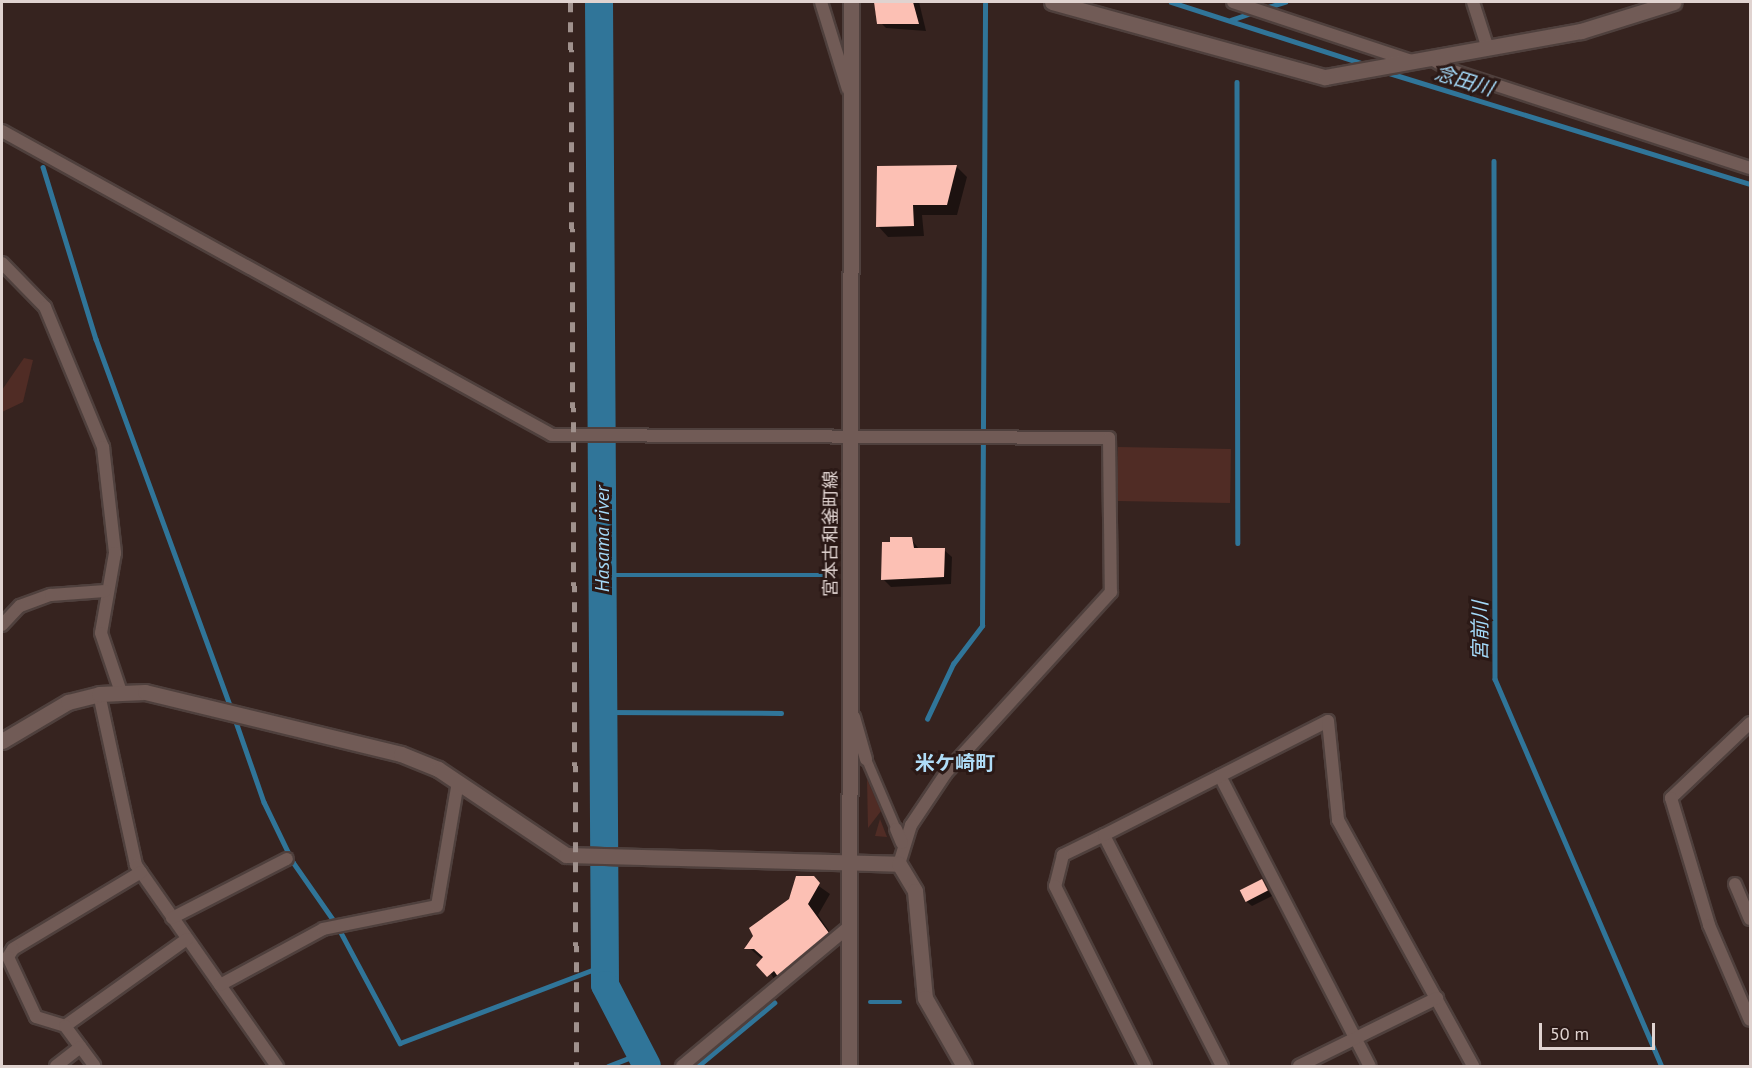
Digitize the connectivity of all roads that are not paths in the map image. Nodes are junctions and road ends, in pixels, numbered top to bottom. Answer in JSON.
{"nodes":[{"id":1,"x":821,"y":2,"type":"edge"},
{"id":2,"x":850,"y":2,"type":"edge"},
{"id":3,"x":1052,"y":2,"type":"edge"},
{"id":4,"x":1233,"y":2,"type":"edge"},
{"id":5,"x":1473,"y":2,"type":"edge"},
{"id":6,"x":1674,"y":2,"type":"edge"},
{"id":7,"x":1488,"y":49,"type":"junction"},
{"id":8,"x":1432,"y":59,"type":"junction"},
{"id":9,"x":1408,"y":63,"type":"junction"},
{"id":10,"x":849,"y":95,"type":"junction"},
{"id":11,"x":2,"y":131,"type":"edge"},
{"id":12,"x":1750,"y":168,"type":"edge"},
{"id":13,"x":2,"y":263,"type":"edge"},
{"id":14,"x":851,"y":436,"type":"junction"},
{"id":15,"x":105,"y":591,"type":"junction"},
{"id":16,"x":2,"y":625,"type":"edge"},
{"id":17,"x":121,"y":692,"type":"junction"},
{"id":18,"x":99,"y":694,"type":"junction"},
{"id":19,"x":850,"y":699,"type":"junction"},
{"id":20,"x":1750,"y":723,"type":"edge"},
{"id":21,"x":2,"y":741,"type":"edge"},
{"id":22,"x":867,"y":759,"type":"joint"},
{"id":23,"x":1220,"y":776,"type":"junction"},
{"id":24,"x":459,"y":782,"type":"junction"},
{"id":25,"x":896,"y":829,"type":"joint"},
{"id":26,"x":1104,"y":835,"type":"junction"},
{"id":27,"x":902,"y":843,"type":"junction"},
{"id":28,"x":287,"y":859,"type":"dead end"},
{"id":29,"x":849,"y":860,"type":"junction"},
{"id":30,"x":899,"y":864,"type":"junction"},
{"id":31,"x":141,"y":872,"type":"junction"},
{"id":32,"x":1735,"y":884,"type":"dead end"},
{"id":33,"x":172,"y":918,"type":"junction"},
{"id":34,"x":1750,"y":919,"type":"edge"},
{"id":35,"x":850,"y":926,"type":"junction"},
{"id":36,"x":187,"y":939,"type":"junction"},
{"id":37,"x":220,"y":985,"type":"junction"},
{"id":38,"x":1437,"y":998,"type":"junction"},
{"id":39,"x":1750,"y":1020,"type":"edge"},
{"id":40,"x":65,"y":1026,"type":"junction"},
{"id":41,"x":1354,"y":1037,"type":"junction"},
{"id":42,"x":80,"y":1047,"type":"junction"},
{"id":43,"x":94,"y":1065,"type":"dead end"},
{"id":44,"x":56,"y":1066,"type":"edge"},
{"id":45,"x":277,"y":1066,"type":"edge"},
{"id":46,"x":682,"y":1066,"type":"edge"},
{"id":47,"x":849,"y":1066,"type":"edge"},
{"id":48,"x":964,"y":1066,"type":"edge"},
{"id":49,"x":1145,"y":1066,"type":"edge"},
{"id":50,"x":1222,"y":1066,"type":"edge"},
{"id":51,"x":1299,"y":1066,"type":"edge"},
{"id":52,"x":1370,"y":1066,"type":"edge"},
{"id":53,"x":1473,"y":1066,"type":"edge"}],
"edges":[{"from":1,"to":10,"type":"street"},
{"from":2,"to":10,"type":"street","name":"宮本古和釜町線"},
{"from":3,"to":9,"type":"street"},
{"from":4,"to":9,"type":"street"},
{"from":5,"to":7,"type":"street"},
{"from":6,"to":7,"type":"street"},
{"from":7,"to":8,"type":"street"},
{"from":8,"to":9,"type":"street"},
{"from":8,"to":12,"type":"street"},
{"from":10,"to":14,"type":"street","name":"宮本古和釜町線"},
{"from":11,"to":14,"type":"street"},
{"from":13,"to":15,"type":"street"},
{"from":14,"to":19,"type":"street","name":"宮本古和釜町線"},
{"from":14,"to":27,"type":"street"},
{"from":15,"to":16,"type":"street"},
{"from":15,"to":17,"type":"street"},
{"from":17,"to":18,"type":"street"},
{"from":17,"to":24,"type":"street"},
{"from":18,"to":21,"type":"street"},
{"from":18,"to":31,"type":"street"},
{"from":19,"to":22,"type":"street"},
{"from":19,"to":29,"type":"street","name":"宮本古和釜町線"},
{"from":20,"to":39,"type":"street"},
{"from":22,"to":25,"type":"street"},
{"from":23,"to":26,"type":"street"},
{"from":23,"to":38,"type":"street"},
{"from":23,"to":41,"type":"street"},
{"from":24,"to":29,"type":"street"},
{"from":24,"to":37,"type":"street"},
{"from":25,"to":27,"type":"street"},
{"from":26,"to":49,"type":"street"},
{"from":26,"to":50,"type":"street"},
{"from":27,"to":30,"type":"street"},
{"from":28,"to":33,"type":"street"},
{"from":29,"to":30,"type":"street"},
{"from":29,"to":35,"type":"street","name":"宮本古和釜町線"},
{"from":30,"to":48,"type":"street"},
{"from":31,"to":33,"type":"street"},
{"from":31,"to":40,"type":"street"},
{"from":32,"to":34,"type":"street"},
{"from":33,"to":36,"type":"street"},
{"from":35,"to":46,"type":"street"},
{"from":35,"to":47,"type":"street","name":"宮本古和釜町線"},
{"from":36,"to":37,"type":"street"},
{"from":36,"to":40,"type":"street"},
{"from":37,"to":45,"type":"street"},
{"from":38,"to":41,"type":"street"},
{"from":38,"to":53,"type":"street"},
{"from":40,"to":42,"type":"street"},
{"from":41,"to":51,"type":"street"},
{"from":41,"to":52,"type":"street"},
{"from":42,"to":43,"type":"street"},
{"from":42,"to":44,"type":"street"}]}
